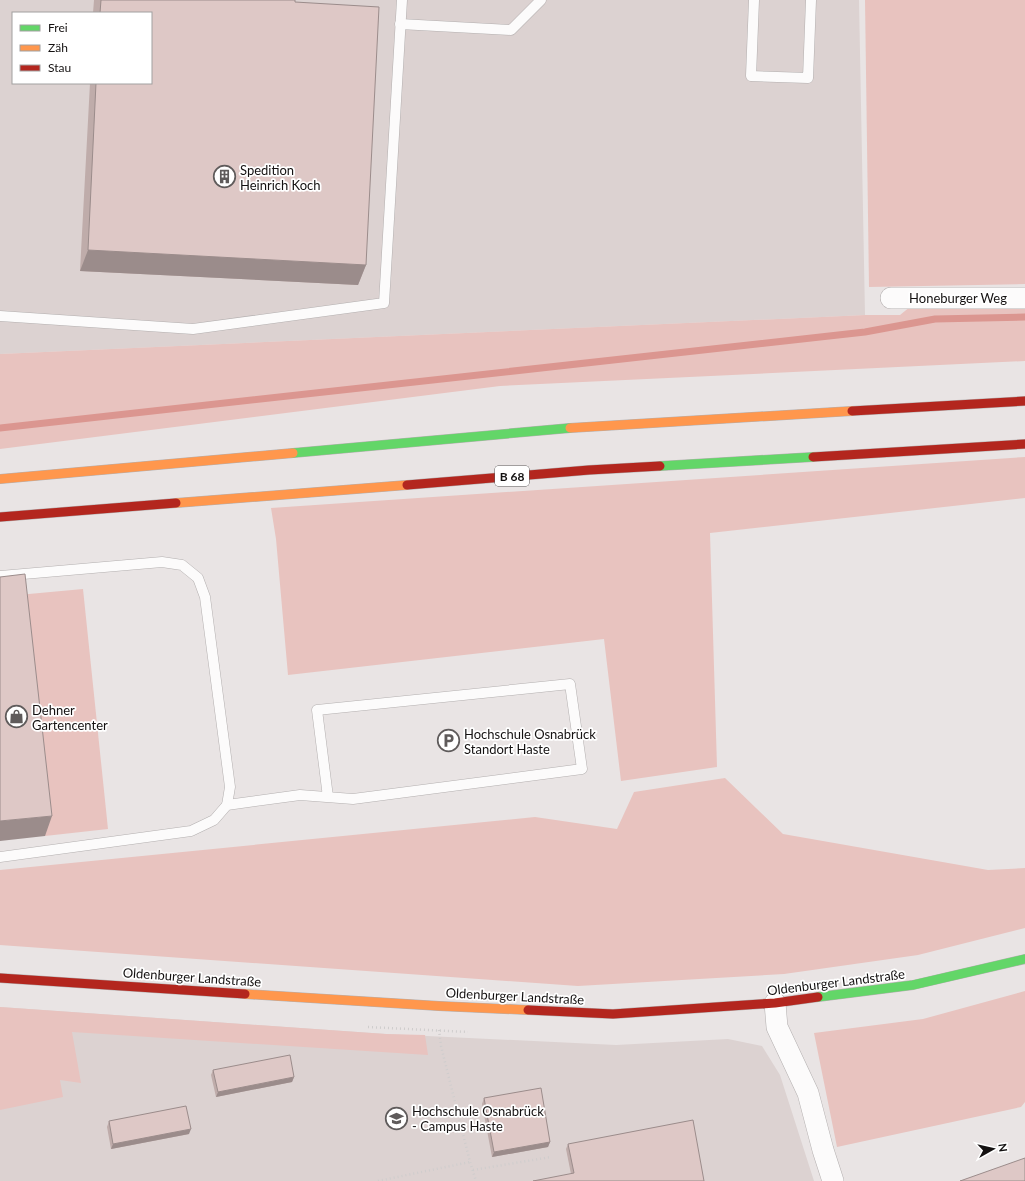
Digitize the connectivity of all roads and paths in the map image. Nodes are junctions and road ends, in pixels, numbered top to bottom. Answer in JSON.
{"nodes":[{"id":1,"x":402,"y":0,"type":"edge"},
{"id":2,"x":541,"y":0,"type":"edge"},
{"id":3,"x":754,"y":0,"type":"edge"},
{"id":4,"x":811,"y":0,"type":"edge"},
{"id":5,"x":400,"y":24,"type":"junction"},
{"id":6,"x":891,"y":298,"type":"dead end"},
{"id":7,"x":1025,"y":298,"type":"edge"},
{"id":8,"x":0,"y":316,"type":"edge"},
{"id":9,"x":1025,"y":401,"type":"edge"},
{"id":10,"x":1025,"y":444,"type":"edge"},
{"id":11,"x":0,"y":479,"type":"edge"},
{"id":12,"x":0,"y":517,"type":"edge"},
{"id":13,"x":0,"y":576,"type":"edge"},
{"id":14,"x":328,"y":797,"type":"junction"},
{"id":15,"x":227,"y":805,"type":"junction"},
{"id":16,"x":0,"y":856,"type":"edge"},
{"id":17,"x":1025,"y":959,"type":"edge"},
{"id":18,"x":0,"y":978,"type":"edge"},
{"id":19,"x":775,"y":1003,"type":"junction"},
{"id":20,"x":439,"y":1006,"type":"junction"},
{"id":21,"x":551,"y":1157,"type":"dead end"},
{"id":22,"x":470,"y":1162,"type":"junction"},
{"id":23,"x":473,"y":1170,"type":"junction"},
{"id":24,"x":378,"y":1181,"type":"edge"},
{"id":25,"x":476,"y":1181,"type":"edge"},
{"id":26,"x":833,"y":1181,"type":"edge"}],
"edges":[{"from":1,"to":5,"type":"lane"},
{"from":2,"to":5,"type":"lane"},
{"from":3,"to":4,"type":"lane"},
{"from":5,"to":8,"type":"lane"},
{"from":6,"to":7,"type":"street","name":"Honeburger Weg"},
{"from":9,"to":11,"type":"main road"},
{"from":10,"to":12,"type":"main road","number":"B 68"},
{"from":13,"to":15,"type":"lane"},
{"from":14,"to":14,"type":"lane"},
{"from":14,"to":15,"type":"lane"},
{"from":15,"to":16,"type":"lane"},
{"from":17,"to":19,"type":"main road","name":"Oldenburger Landstraße"},
{"from":18,"to":20,"type":"main road","name":"Oldenburger Landstraße"},
{"from":19,"to":20,"type":"main road","name":"Oldenburger Landstraße"},
{"from":19,"to":26,"type":"street"},
{"from":20,"to":22,"type":"path"},
{"from":21,"to":23,"type":"path"},
{"from":22,"to":23,"type":"path"},
{"from":22,"to":24,"type":"path"},
{"from":23,"to":25,"type":"path"}]}
